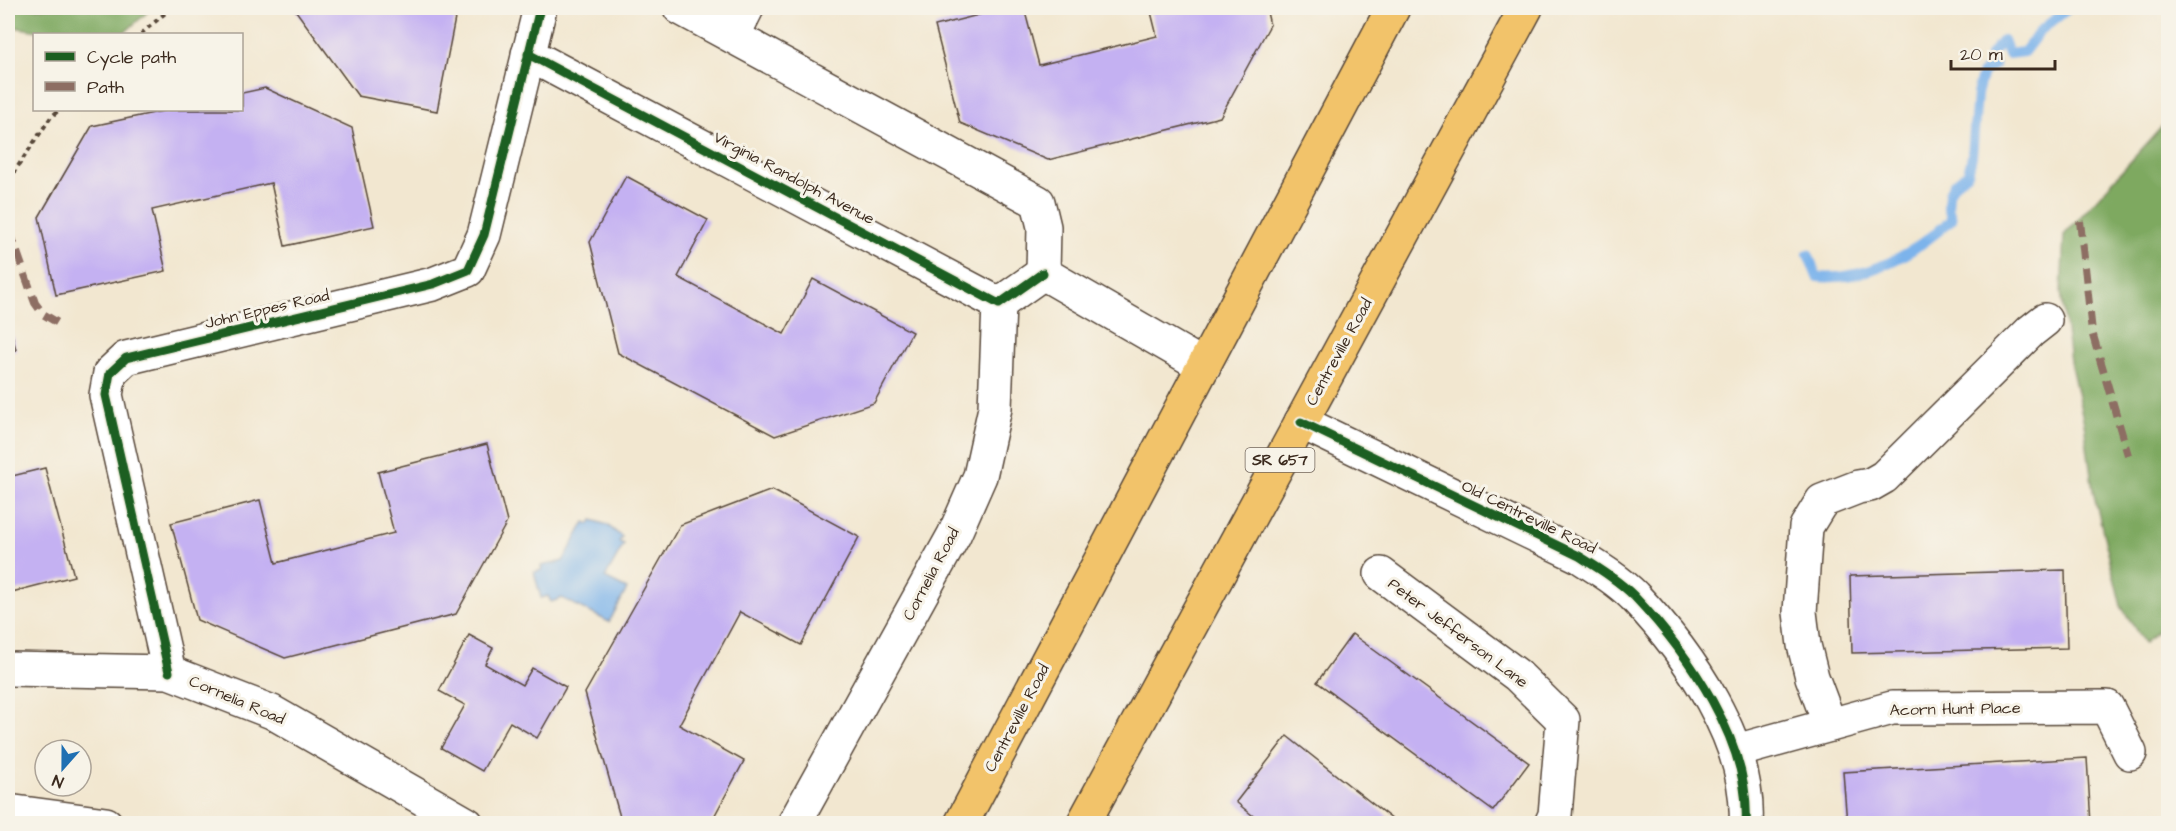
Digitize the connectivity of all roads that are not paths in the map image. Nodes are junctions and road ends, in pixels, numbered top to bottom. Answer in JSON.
{"nodes":[{"id":1,"x":540,"y":8,"type":"edge"},
{"id":2,"x":680,"y":8,"type":"edge"},
{"id":3,"x":747,"y":8,"type":"edge"},
{"id":4,"x":1393,"y":8,"type":"edge"},
{"id":5,"x":1526,"y":8,"type":"edge"},
{"id":6,"x":733,"y":36,"type":"junction"},
{"id":7,"x":528,"y":54,"type":"junction"},
{"id":8,"x":1042,"y":273,"type":"junction"},
{"id":9,"x":999,"y":304,"type":"junction"},
{"id":10,"x":2045,"y":320,"type":"dead end"},
{"id":11,"x":1204,"y":366,"type":"junction"},
{"id":12,"x":1301,"y":422,"type":"junction"},
{"id":13,"x":1381,"y":574,"type":"dead end"},
{"id":14,"x":8,"y":669,"type":"edge"},
{"id":15,"x":170,"y":672,"type":"junction"},
{"id":16,"x":1830,"y":725,"type":"junction"},
{"id":17,"x":1736,"y":751,"type":"junction"},
{"id":18,"x":2130,"y":753,"type":"dead end"},
{"id":19,"x":8,"y":811,"type":"edge"},
{"id":20,"x":450,"y":820,"type":"edge"},
{"id":21,"x":105,"y":824,"type":"edge"},
{"id":22,"x":794,"y":824,"type":"edge"},
{"id":23,"x":961,"y":824,"type":"edge"},
{"id":24,"x":1083,"y":824,"type":"edge"},
{"id":25,"x":1551,"y":824,"type":"edge"},
{"id":26,"x":1746,"y":824,"type":"edge"}],
"edges":[{"from":1,"to":7,"type":"street","name":"John Eppes Road"},
{"from":2,"to":6,"type":"street"},
{"from":3,"to":6,"type":"street"},
{"from":4,"to":11,"type":"main road","name":"Centreville Road"},
{"from":5,"to":12,"type":"main road","name":"Centreville Road","number":"SR 657"},
{"from":6,"to":8,"type":"street"},
{"from":7,"to":9,"type":"street","name":"Virginia Randolph Avenue"},
{"from":7,"to":15,"type":"street","name":"John Eppes Road"},
{"from":8,"to":9,"type":"street"},
{"from":8,"to":11,"type":"street"},
{"from":9,"to":22,"type":"street","name":"Cornelia Road"},
{"from":10,"to":16,"type":"street"},
{"from":11,"to":23,"type":"main road","name":"Centreville Road"},
{"from":12,"to":17,"type":"street","name":"Old Centreville Road"},
{"from":12,"to":24,"type":"main road","name":"Centreville Road","number":"SR 657"},
{"from":13,"to":25,"type":"street","name":"Peter Jefferson Lane"},
{"from":14,"to":15,"type":"street","name":"Cornelia Road"},
{"from":15,"to":20,"type":"street","name":"Cornelia Road"},
{"from":16,"to":17,"type":"street","name":"Acorn Hunt Place"},
{"from":16,"to":18,"type":"street","name":"Acorn Hunt Place"},
{"from":17,"to":26,"type":"street","name":"Old Centreville Road"},
{"from":19,"to":21,"type":"street"}]}
